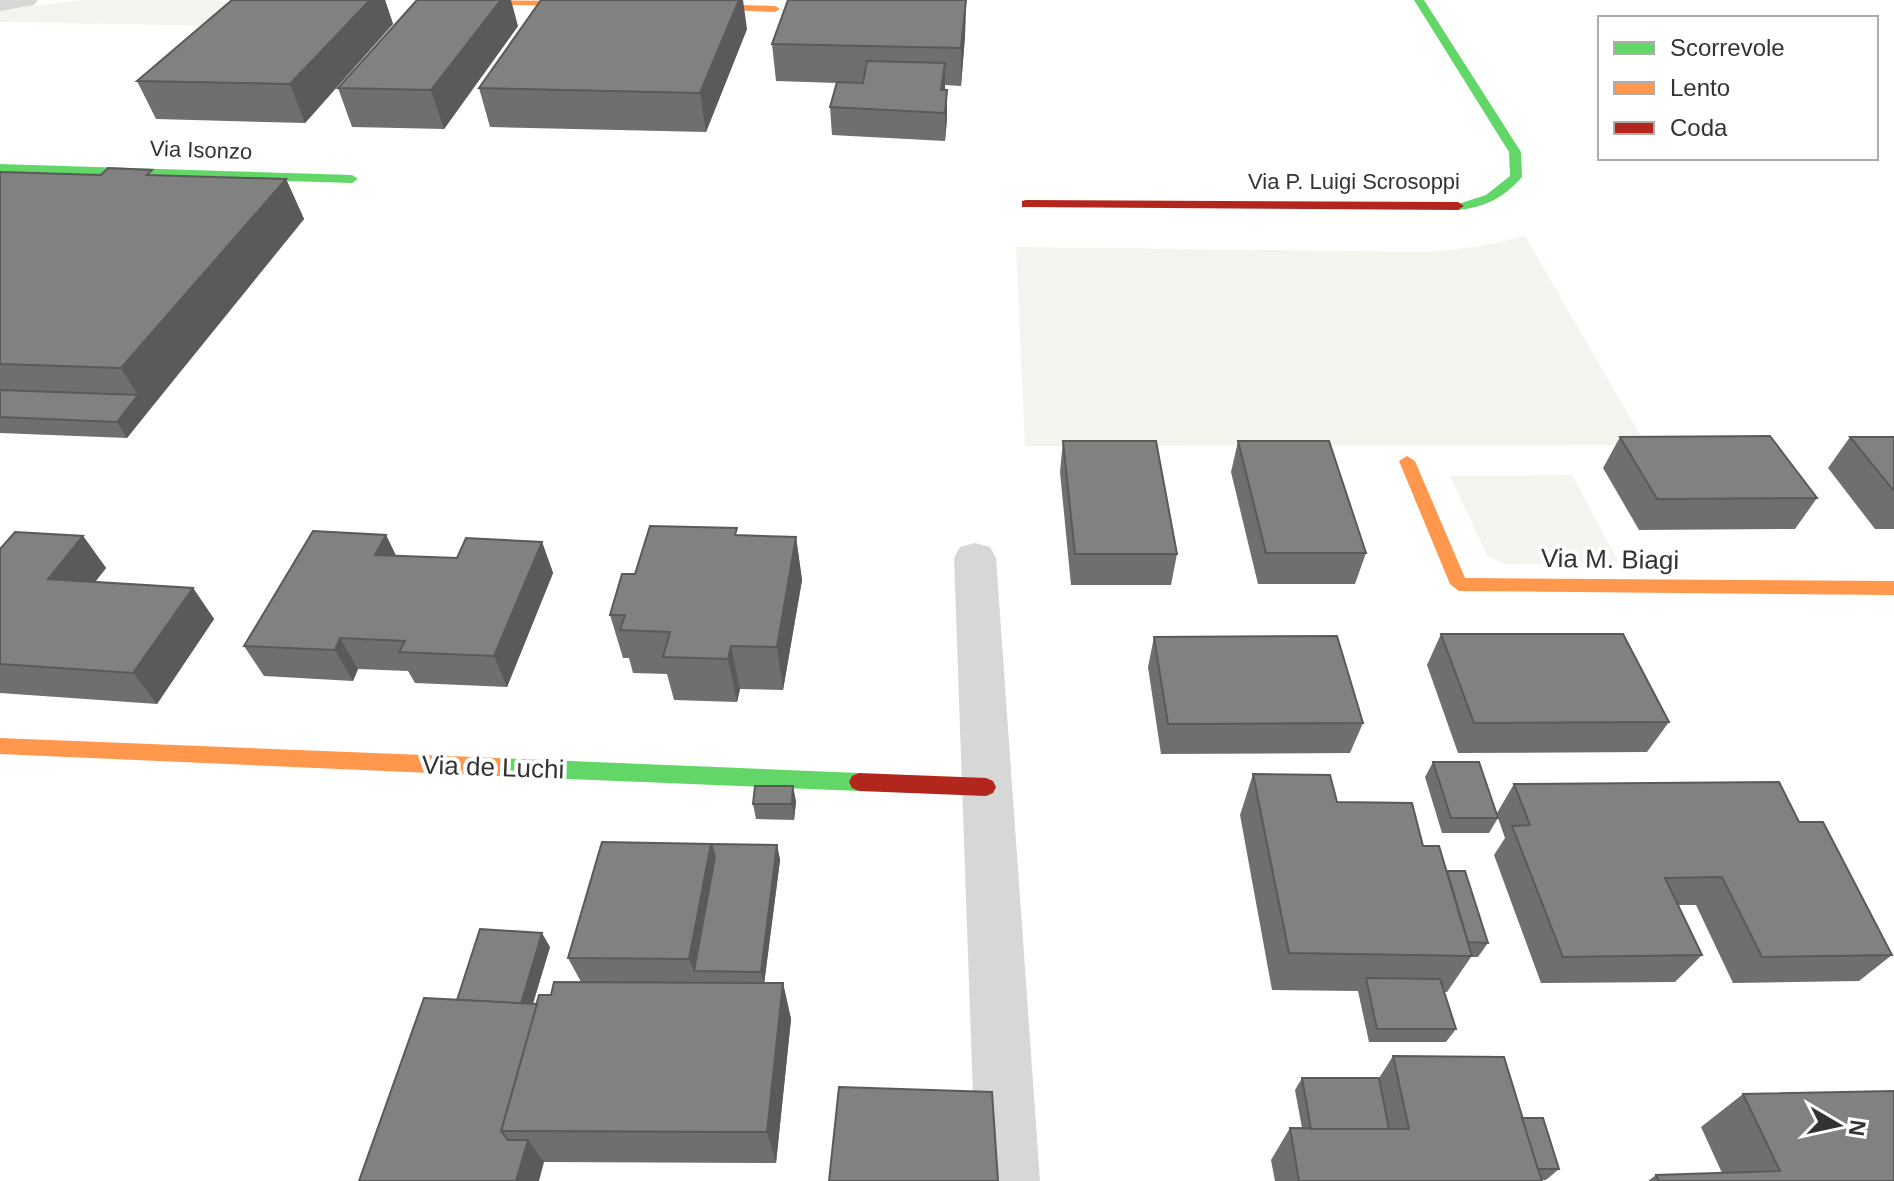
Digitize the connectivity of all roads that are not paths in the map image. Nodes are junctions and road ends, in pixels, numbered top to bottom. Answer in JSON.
{"nodes":[{"id":1,"x":26,"y":0,"type":"edge"},
{"id":2,"x":443,"y":0,"type":"edge"},
{"id":3,"x":1419,"y":0,"type":"edge"},
{"id":4,"x":0,"y":4,"type":"edge"},
{"id":5,"x":617,"y":5,"type":"edge"},
{"id":6,"x":664,"y":6,"type":"edge"},
{"id":7,"x":775,"y":9,"type":"dead end"},
{"id":8,"x":0,"y":168,"type":"edge"},
{"id":9,"x":352,"y":179,"type":"dead end"},
{"id":10,"x":1026,"y":204,"type":"dead end"},
{"id":11,"x":1407,"y":461,"type":"dead end"},
{"id":12,"x":975,"y":558,"type":"dead end"},
{"id":13,"x":1894,"y":588,"type":"edge"},
{"id":14,"x":0,"y":746,"type":"edge"},
{"id":15,"x":986,"y":787,"type":"junction"},
{"id":16,"x":1008,"y":1181,"type":"edge"}],
"edges":[{"from":1,"to":4,"type":"street"},
{"from":2,"to":5,"type":"street"},
{"from":3,"to":10,"type":"street","name":"Via P. Luigi Scrosoppi"},
{"from":6,"to":7,"type":"street"},
{"from":8,"to":9,"type":"street","name":"Via Isonzo"},
{"from":11,"to":13,"type":"street","name":"Via M. Biagi"},
{"from":12,"to":15,"type":"street"},
{"from":14,"to":15,"type":"street","name":"Via de Luchi"},
{"from":15,"to":16,"type":"street"}]}
